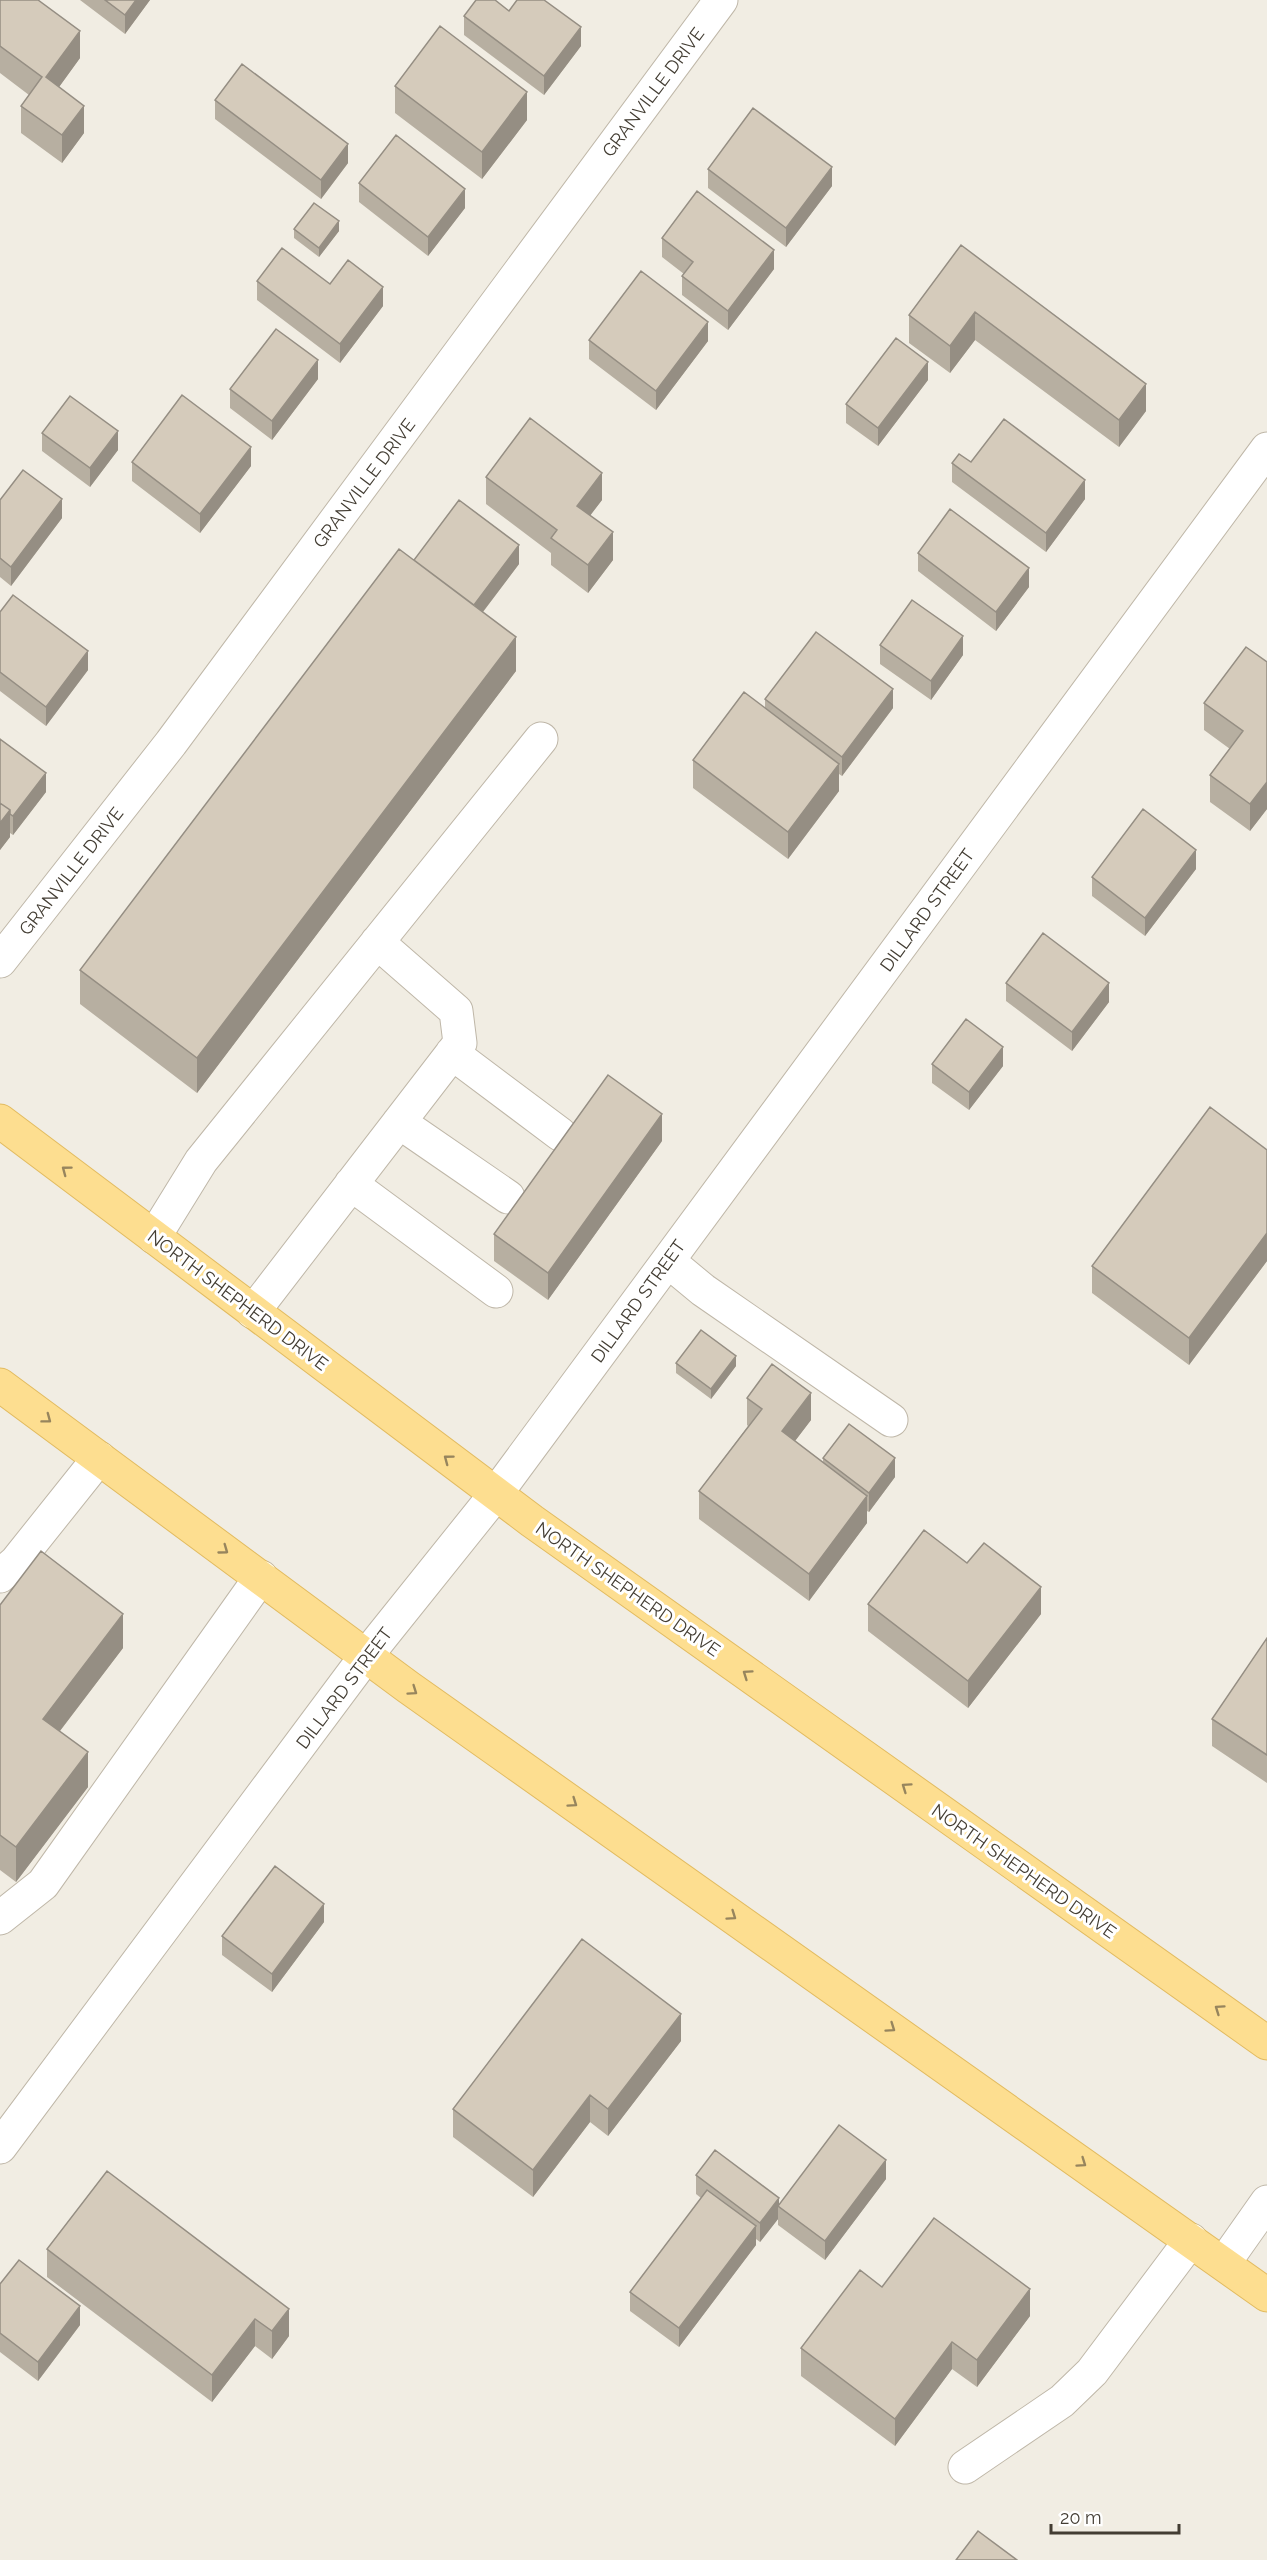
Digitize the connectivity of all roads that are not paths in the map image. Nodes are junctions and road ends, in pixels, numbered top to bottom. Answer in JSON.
{"nodes":[{"id":1,"x":721,"y":0,"type":"edge"},
{"id":2,"x":1267,"y":449,"type":"edge"},
{"id":3,"x":541,"y":739,"type":"dead end"},
{"id":4,"x":378,"y":942,"type":"junction"},
{"id":5,"x":0,"y":961,"type":"edge"},
{"id":6,"x":452,"y":1053,"type":"junction"},
{"id":7,"x":0,"y":1121,"type":"edge"},
{"id":8,"x":399,"y":1122,"type":"junction"},
{"id":9,"x":560,"y":1134,"type":"dead end"},
{"id":10,"x":351,"y":1184,"type":"junction"},
{"id":11,"x":508,"y":1197,"type":"dead end"},
{"id":12,"x":154,"y":1237,"type":"junction"},
{"id":13,"x":668,"y":1261,"type":"junction"},
{"id":14,"x":496,"y":1292,"type":"dead end"},
{"id":15,"x":253,"y":1312,"type":"junction"},
{"id":16,"x":0,"y":1384,"type":"edge"},
{"id":17,"x":891,"y":1420,"type":"dead end"},
{"id":18,"x":99,"y":1458,"type":"junction"},
{"id":19,"x":495,"y":1495,"type":"junction"},
{"id":20,"x":0,"y":1576,"type":"edge"},
{"id":21,"x":261,"y":1576,"type":"junction"},
{"id":22,"x":366,"y":1656,"type":"junction"},
{"id":23,"x":0,"y":1918,"type":"edge"},
{"id":24,"x":1267,"y":2043,"type":"edge"},
{"id":25,"x":0,"y":2146,"type":"edge"},
{"id":26,"x":1267,"y":2202,"type":"edge"},
{"id":27,"x":1191,"y":2240,"type":"junction"},
{"id":28,"x":1224,"y":2263,"type":"junction"},
{"id":29,"x":1267,"y":2295,"type":"edge"},
{"id":30,"x":965,"y":2467,"type":"dead end"}],
"edges":[{"from":1,"to":5,"type":"street","name":"GRANVILLE DRIVE"},
{"from":2,"to":13,"type":"street","name":"DILLARD STREET"},
{"from":3,"to":4,"type":"street"},
{"from":4,"to":6,"type":"street"},
{"from":4,"to":12,"type":"street"},
{"from":6,"to":8,"type":"street"},
{"from":6,"to":9,"type":"street"},
{"from":12,"to":7,"type":"main road","name":"NORTH SHEPHERD DRIVE","one_way":true},
{"from":8,"to":10,"type":"street"},
{"from":8,"to":11,"type":"street"},
{"from":10,"to":14,"type":"street"},
{"from":10,"to":15,"type":"street"},
{"from":12,"to":15,"type":"main road","name":"NORTH SHEPHERD DRIVE"},
{"from":13,"to":17,"type":"street"},
{"from":13,"to":19,"type":"street","name":"DILLARD STREET"},
{"from":19,"to":15,"type":"main road","name":"NORTH SHEPHERD DRIVE","one_way":true},
{"from":16,"to":18,"type":"main road","one_way":true},
{"from":18,"to":20,"type":"street"},
{"from":18,"to":21,"type":"main road","one_way":true},
{"from":19,"to":22,"type":"street","name":"DILLARD STREET"},
{"from":24,"to":19,"type":"main road","name":"NORTH SHEPHERD DRIVE","one_way":true},
{"from":21,"to":22,"type":"main road"},
{"from":21,"to":23,"type":"street"},
{"from":22,"to":25,"type":"street","name":"DILLARD STREET"},
{"from":22,"to":27,"type":"main road","one_way":true},
{"from":26,"to":28,"type":"street"},
{"from":27,"to":28,"type":"main road"},
{"from":27,"to":30,"type":"street"},
{"from":28,"to":29,"type":"main road"}]}
